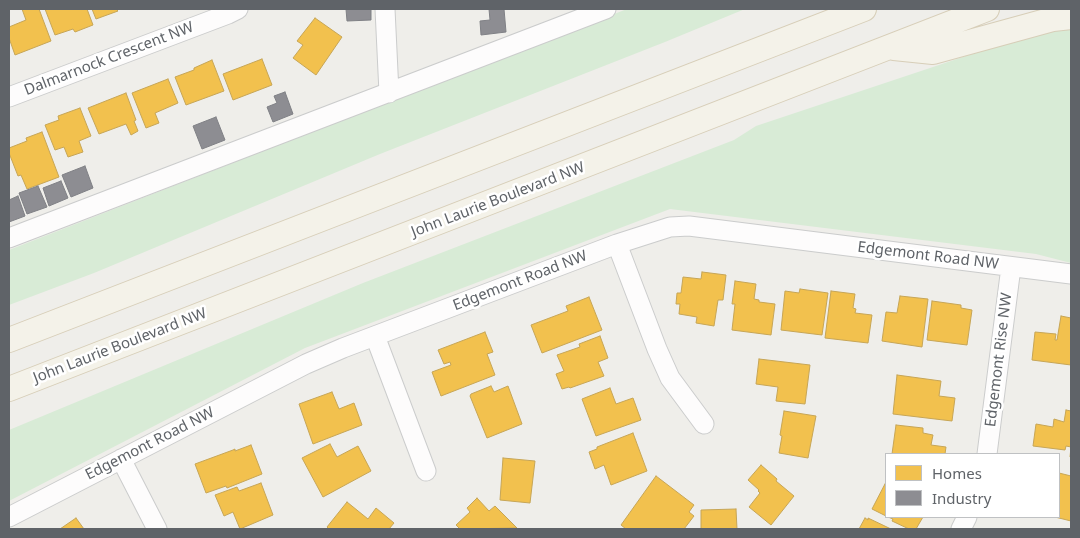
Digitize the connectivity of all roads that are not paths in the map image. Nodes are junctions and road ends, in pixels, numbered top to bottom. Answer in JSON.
{"nodes":[{"id":1,"x":238,"y":9,"type":"edge"},
{"id":2,"x":384,"y":9,"type":"edge"},
{"id":3,"x":606,"y":9,"type":"edge"},
{"id":4,"x":864,"y":9,"type":"edge"},
{"id":5,"x":987,"y":9,"type":"edge"},
{"id":6,"x":1071,"y":17,"type":"edge"},
{"id":7,"x":890,"y":48,"type":"junction"},
{"id":8,"x":389,"y":93,"type":"junction"},
{"id":9,"x":9,"y":97,"type":"edge"},
{"id":10,"x":9,"y":238,"type":"edge"},
{"id":11,"x":617,"y":244,"type":"junction"},
{"id":12,"x":1011,"y":266,"type":"junction"},
{"id":13,"x":1071,"y":274,"type":"edge"},
{"id":14,"x":98,"y":306,"type":"junction"},
{"id":15,"x":9,"y":325,"type":"edge"},
{"id":16,"x":374,"y":336,"type":"junction"},
{"id":17,"x":9,"y":340,"type":"edge"},
{"id":18,"x":9,"y":389,"type":"edge"},
{"id":19,"x":704,"y":424,"type":"dead end"},
{"id":20,"x":987,"y":453,"type":"edge"},
{"id":21,"x":121,"y":459,"type":"junction"},
{"id":22,"x":426,"y":470,"type":"dead end"},
{"id":23,"x":9,"y":517,"type":"edge"},
{"id":24,"x":157,"y":529,"type":"edge"}],
"edges":[{"from":1,"to":9,"type":"street","name":"Dalmarnock Crescent NW"},
{"from":2,"to":8,"type":"street"},
{"from":3,"to":8,"type":"street"},
{"from":4,"to":14,"type":"main road"},
{"from":5,"to":7,"type":"main road","name":"John Laurie Boulevard NW"},
{"from":6,"to":7,"type":"main road"},
{"from":7,"to":18,"type":"main road","name":"John Laurie Boulevard NW"},
{"from":8,"to":10,"type":"street"},
{"from":11,"to":12,"type":"street","name":"Edgemont Road NW"},
{"from":11,"to":16,"type":"street","name":"Edgemont Road NW"},
{"from":11,"to":19,"type":"street"},
{"from":12,"to":13,"type":"street","name":"Edgemont Road NW"},
{"from":12,"to":20,"type":"street","name":"Edgemont Rise NW"},
{"from":14,"to":15,"type":"main road"},
{"from":14,"to":17,"type":"main road"},
{"from":16,"to":21,"type":"street","name":"Edgemont Road NW"},
{"from":16,"to":22,"type":"street"},
{"from":21,"to":23,"type":"street","name":"Edgemont Road NW"},
{"from":21,"to":24,"type":"street"}]}
